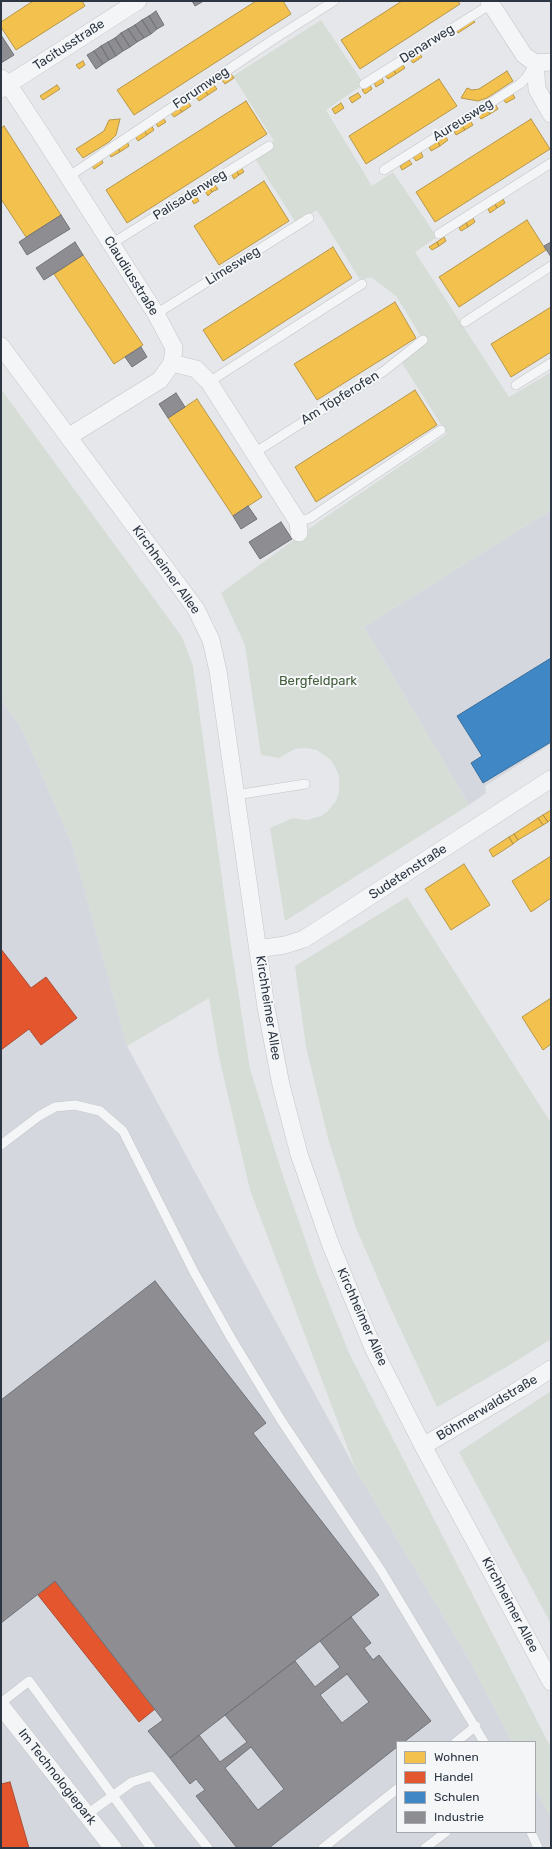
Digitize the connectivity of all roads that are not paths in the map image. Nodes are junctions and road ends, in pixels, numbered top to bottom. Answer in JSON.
{"nodes":[{"id":1,"x":138,"y":1,"type":"edge"},
{"id":2,"x":334,"y":1,"type":"edge"},
{"id":3,"x":490,"y":3,"type":"edge"},
{"id":4,"x":114,"y":8,"type":"edge"},
{"id":5,"x":543,"y":62,"type":"edge"},
{"id":6,"x":3,"y":84,"type":"edge"},
{"id":7,"x":364,"y":84,"type":"dead end"},
{"id":8,"x":551,"y":114,"type":"edge"},
{"id":9,"x":269,"y":146,"type":"dead end"},
{"id":10,"x":551,"y":163,"type":"edge"},
{"id":11,"x":384,"y":170,"type":"dead end"},
{"id":12,"x":68,"y":177,"type":"junction"},
{"id":13,"x":309,"y":218,"type":"dead end"},
{"id":14,"x":439,"y":234,"type":"dead end"},
{"id":15,"x":112,"y":244,"type":"junction"},
{"id":16,"x":551,"y":266,"type":"edge"},
{"id":17,"x":362,"y":284,"type":"dead end"},
{"id":18,"x":156,"y":314,"type":"junction"},
{"id":19,"x":465,"y":322,"type":"dead end"},
{"id":20,"x":423,"y":340,"type":"dead end"},
{"id":21,"x":1,"y":346,"type":"edge"},
{"id":22,"x":172,"y":363,"type":"junction"},
{"id":23,"x":551,"y":363,"type":"edge"},
{"id":24,"x":209,"y":382,"type":"junction"},
{"id":25,"x":516,"y":384,"type":"dead end"},
{"id":26,"x":441,"y":430,"type":"dead end"},
{"id":27,"x":68,"y":437,"type":"junction"},
{"id":28,"x":254,"y":453,"type":"junction"},
{"id":29,"x":299,"y":528,"type":"joint"},
{"id":30,"x":551,"y":780,"type":"edge"},
{"id":31,"x":305,"y":784,"type":"dead end"},
{"id":32,"x":236,"y":795,"type":"junction"},
{"id":33,"x":258,"y":949,"type":"junction"},
{"id":34,"x":1,"y":1145,"type":"edge"},
{"id":35,"x":551,"y":1369,"type":"edge"},
{"id":36,"x":423,"y":1446,"type":"junction"},
{"id":37,"x":551,"y":1682,"type":"edge"},
{"id":38,"x":1,"y":1704,"type":"edge"},
{"id":39,"x":476,"y":1726,"type":"junction"},
{"id":40,"x":457,"y":1741,"type":"edge"},
{"id":41,"x":484,"y":1741,"type":"edge"},
{"id":42,"x":396,"y":1790,"type":"edge"},
{"id":43,"x":112,"y":1795,"type":"junction"},
{"id":44,"x":86,"y":1815,"type":"junction"},
{"id":45,"x":445,"y":1833,"type":"edge"},
{"id":46,"x":531,"y":1833,"type":"edge"},
{"id":47,"x":113,"y":1848,"type":"edge"},
{"id":48,"x":151,"y":1848,"type":"edge"},
{"id":49,"x":208,"y":1848,"type":"edge"},
{"id":50,"x":323,"y":1848,"type":"edge"},
{"id":51,"x":425,"y":1848,"type":"edge"},
{"id":52,"x":538,"y":1848,"type":"edge"}],
"edges":[{"from":1,"to":4,"type":"street","name":"Tacitusstraße"},
{"from":2,"to":12,"type":"lane","name":"Forumweg"},
{"from":3,"to":5,"type":"street"},
{"from":3,"to":7,"type":"lane","name":"Denarweg"},
{"from":4,"to":6,"type":"street","name":"Tacitusstraße"},
{"from":5,"to":8,"type":"street"},
{"from":5,"to":11,"type":"lane","name":"Aureusweg"},
{"from":6,"to":12,"type":"street","name":"Claudiusstraße"},
{"from":9,"to":15,"type":"lane","name":"Palisadenweg"},
{"from":10,"to":14,"type":"lane"},
{"from":12,"to":15,"type":"street","name":"Claudiusstraße"},
{"from":13,"to":18,"type":"lane","name":"Limesweg"},
{"from":15,"to":18,"type":"street","name":"Claudiusstraße"},
{"from":16,"to":19,"type":"lane"},
{"from":17,"to":24,"type":"lane"},
{"from":18,"to":22,"type":"street","name":"Claudiusstraße"},
{"from":20,"to":28,"type":"lane","name":"Am Töpferofen"},
{"from":21,"to":27,"type":"street","name":"Kirchheimer Allee"},
{"from":22,"to":24,"type":"street"},
{"from":22,"to":27,"type":"street"},
{"from":23,"to":25,"type":"lane"},
{"from":24,"to":28,"type":"street"},
{"from":26,"to":29,"type":"lane"},
{"from":27,"to":32,"type":"street","name":"Kirchheimer Allee"},
{"from":28,"to":29,"type":"street"},
{"from":30,"to":33,"type":"street","name":"Sudetenstraße"},
{"from":31,"to":32,"type":"lane"},
{"from":32,"to":33,"type":"street","name":"Kirchheimer Allee"},
{"from":33,"to":36,"type":"street","name":"Kirchheimer Allee"},
{"from":34,"to":39,"type":"lane"},
{"from":35,"to":36,"type":"street","name":"Böhmerwaldstraße"},
{"from":36,"to":37,"type":"street","name":"Kirchheimer Allee"},
{"from":38,"to":43,"type":"lane"},
{"from":38,"to":44,"type":"street","name":"Im Technologiepark"},
{"from":39,"to":40,"type":"lane"},
{"from":39,"to":41,"type":"lane"},
{"from":42,"to":50,"type":"lane"},
{"from":43,"to":44,"type":"lane"},
{"from":43,"to":48,"type":"lane"},
{"from":43,"to":49,"type":"lane"},
{"from":44,"to":47,"type":"street","name":"Im Technologiepark"},
{"from":45,"to":51,"type":"lane"},
{"from":46,"to":52,"type":"lane"}]}
